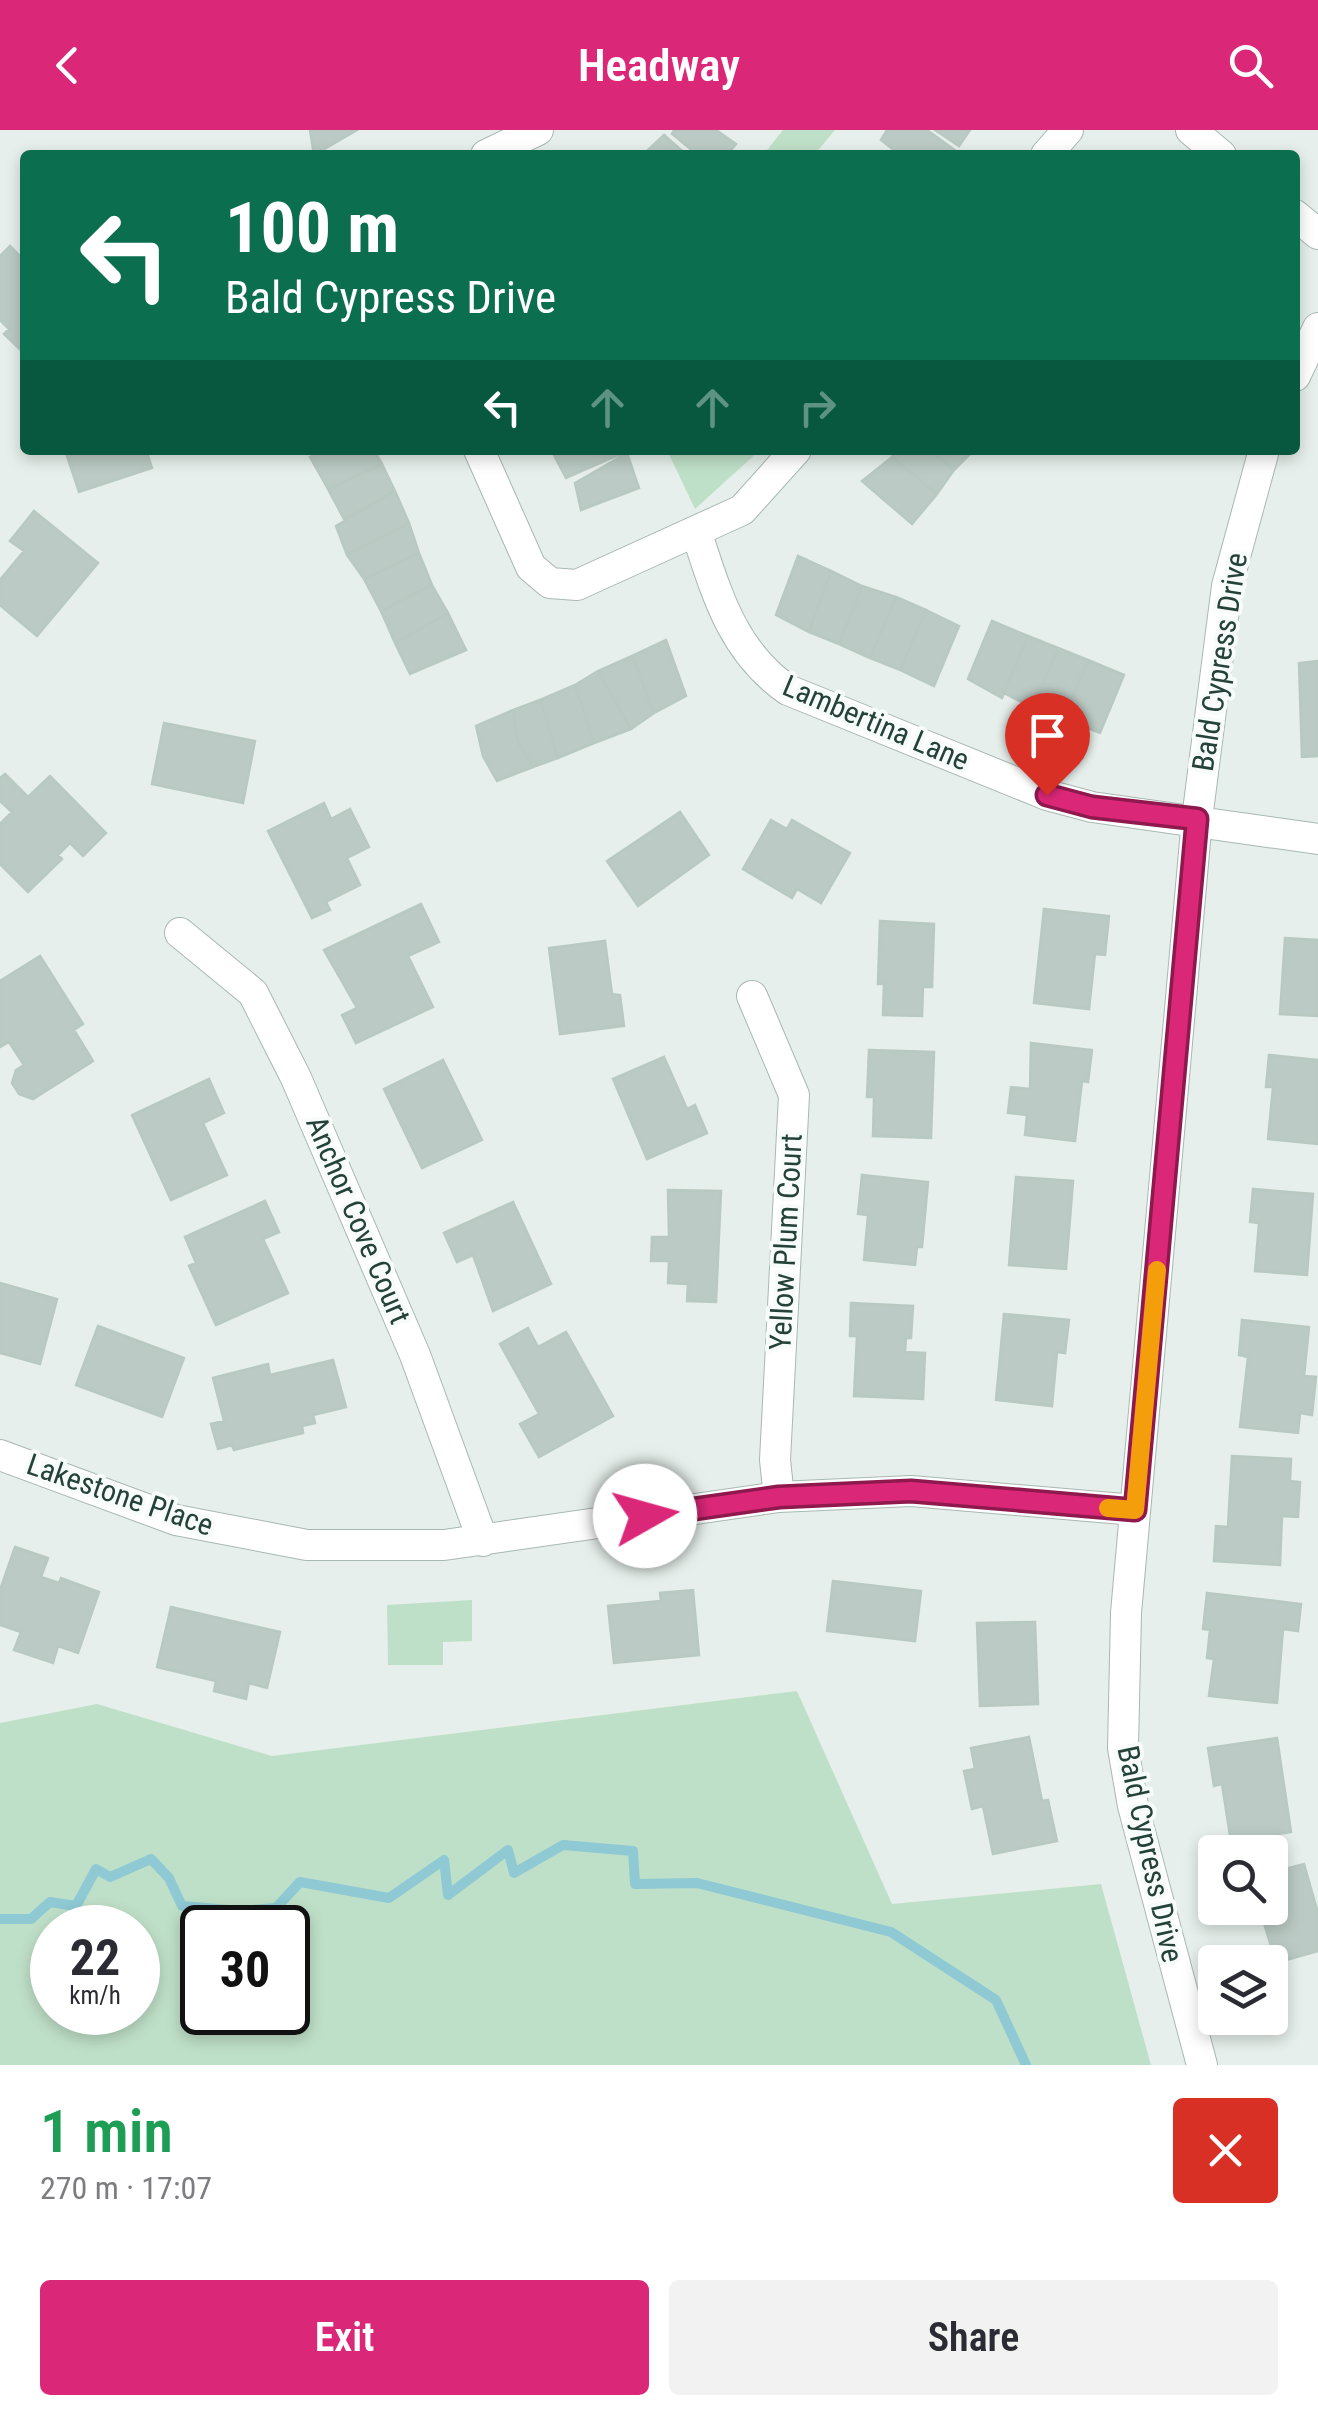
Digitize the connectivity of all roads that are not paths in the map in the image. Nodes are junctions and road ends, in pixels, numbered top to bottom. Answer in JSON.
{"nodes":[{"id":1,"x":538,"y":130,"type":"edge"},
{"id":2,"x":1068,"y":130,"type":"edge"},
{"id":3,"x":1191,"y":130,"type":"edge"},
{"id":4,"x":496,"y":150,"type":"edge"},
{"id":5,"x":1050,"y":150,"type":"edge"},
{"id":6,"x":1215,"y":150,"type":"edge"},
{"id":7,"x":1318,"y":328,"type":"edge"},
{"id":8,"x":1300,"y":366,"type":"edge"},
{"id":9,"x":482,"y":455,"type":"edge"},
{"id":10,"x":792,"y":455,"type":"edge"},
{"id":11,"x":1263,"y":455,"type":"edge"},
{"id":12,"x":697,"y":534,"type":"junction"},
{"id":13,"x":1197,"y":819,"type":"junction"},
{"id":14,"x":1318,"y":839,"type":"edge"},
{"id":15,"x":180,"y":933,"type":"dead end"},
{"id":16,"x":752,"y":996,"type":"dead end"},
{"id":17,"x":0,"y":1454,"type":"edge"},
{"id":18,"x":779,"y":1497,"type":"junction"},
{"id":19,"x":1135,"y":1510,"type":"junction"},
{"id":20,"x":483,"y":1541,"type":"junction"},
{"id":21,"x":1202,"y":2065,"type":"edge"}],
"edges":[{"from":1,"to":4,"type":"street"},
{"from":2,"to":5,"type":"street"},
{"from":3,"to":6,"type":"street"},
{"from":7,"to":8,"type":"street"},
{"from":9,"to":12,"type":"street"},
{"from":10,"to":12,"type":"street"},
{"from":11,"to":13,"type":"street","name":"Bald Cypress Drive"},
{"from":12,"to":13,"type":"street","name":"Lambertina Lane"},
{"from":13,"to":14,"type":"street","name":"Lambertina Lane"},
{"from":13,"to":19,"type":"street","name":"Bald Cypress Drive"},
{"from":15,"to":20,"type":"street","name":"Anchor Cove Court"},
{"from":16,"to":18,"type":"street","name":"Yellow Plum Court"},
{"from":17,"to":20,"type":"street","name":"Lakestone Place"},
{"from":18,"to":19,"type":"street","name":"Lakestone Place"},
{"from":18,"to":20,"type":"street","name":"Lakestone Place"},
{"from":19,"to":21,"type":"street","name":"Bald Cypress Drive"}]}
